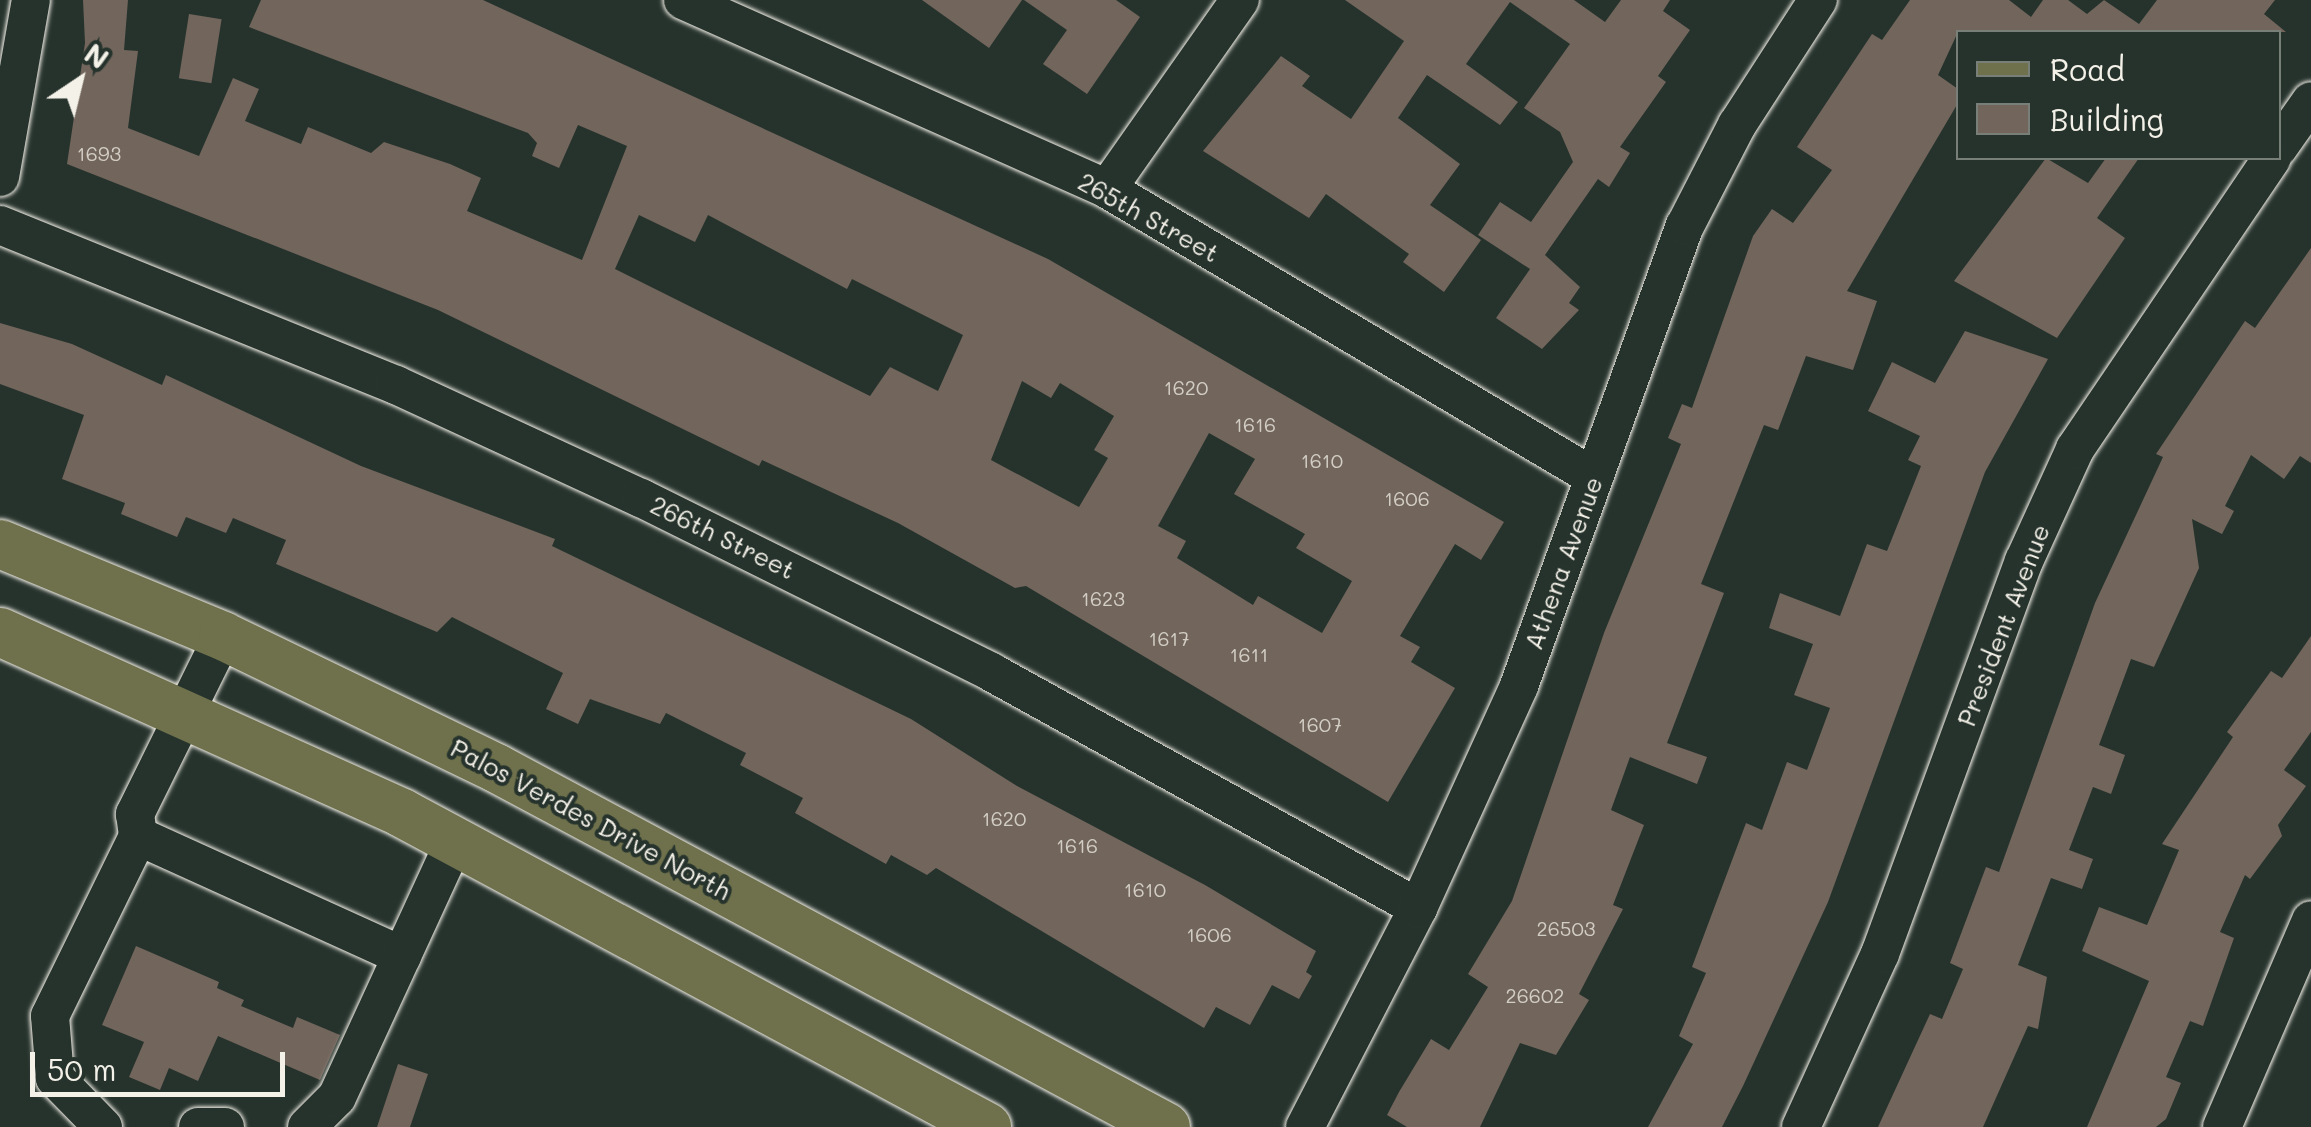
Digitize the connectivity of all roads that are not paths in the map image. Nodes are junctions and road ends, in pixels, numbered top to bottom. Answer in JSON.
{"nodes":[{"id":1,"x":31,"y":0,"type":"edge"},
{"id":2,"x":683,"y":0,"type":"edge"},
{"id":3,"x":1240,"y":0,"type":"edge"},
{"id":4,"x":1818,"y":0,"type":"edge"},
{"id":5,"x":2311,"y":102,"type":"edge"},
{"id":6,"x":2281,"y":144,"type":"edge"},
{"id":7,"x":2271,"y":160,"type":"edge"},
{"id":8,"x":0,"y":177,"type":"edge"},
{"id":9,"x":1107,"y":189,"type":"junction"},
{"id":10,"x":0,"y":225,"type":"edge"},
{"id":11,"x":1594,"y":477,"type":"junction"},
{"id":12,"x":0,"y":544,"type":"edge"},
{"id":13,"x":0,"y":632,"type":"edge"},
{"id":14,"x":223,"y":636,"type":"junction"},
{"id":15,"x":186,"y":711,"type":"junction"},
{"id":16,"x":138,"y":836,"type":"junction"},
{"id":17,"x":455,"y":841,"type":"junction"},
{"id":18,"x":1418,"y":908,"type":"junction"},
{"id":19,"x":2311,"y":920,"type":"edge"},
{"id":20,"x":402,"y":956,"type":"junction"},
{"id":21,"x":103,"y":1127,"type":"edge"},
{"id":22,"x":198,"y":1127,"type":"edge"},
{"id":23,"x":224,"y":1127,"type":"edge"},
{"id":24,"x":308,"y":1127,"type":"edge"},
{"id":25,"x":987,"y":1127,"type":"edge"},
{"id":26,"x":1166,"y":1127,"type":"edge"},
{"id":27,"x":1305,"y":1127,"type":"edge"},
{"id":28,"x":1801,"y":1127,"type":"edge"},
{"id":29,"x":2222,"y":1127,"type":"edge"}],
"edges":[{"from":1,"to":8,"type":"street"},
{"from":2,"to":9,"type":"street","name":"265th Street"},
{"from":3,"to":9,"type":"street"},
{"from":4,"to":11,"type":"street","name":"Athena Avenue"},
{"from":5,"to":6,"type":"street"},
{"from":7,"to":28,"type":"street","name":"President Avenue"},
{"from":9,"to":11,"type":"street","name":"265th Street"},
{"from":10,"to":18,"type":"street","name":"266th Street"},
{"from":11,"to":18,"type":"street","name":"Athena Avenue"},
{"from":12,"to":14,"type":"main road","name":"Palos Verdes Drive North"},
{"from":13,"to":15,"type":"main road"},
{"from":14,"to":15,"type":"street"},
{"from":14,"to":26,"type":"main road","name":"Palos Verdes Drive North"},
{"from":15,"to":16,"type":"street"},
{"from":15,"to":17,"type":"main road"},
{"from":16,"to":20,"type":"street"},
{"from":16,"to":21,"type":"street"},
{"from":17,"to":20,"type":"street"},
{"from":17,"to":25,"type":"main road"},
{"from":18,"to":27,"type":"street","name":"Athena Avenue"},
{"from":19,"to":29,"type":"street"},
{"from":20,"to":24,"type":"street"},
{"from":22,"to":23,"type":"street"}]}
